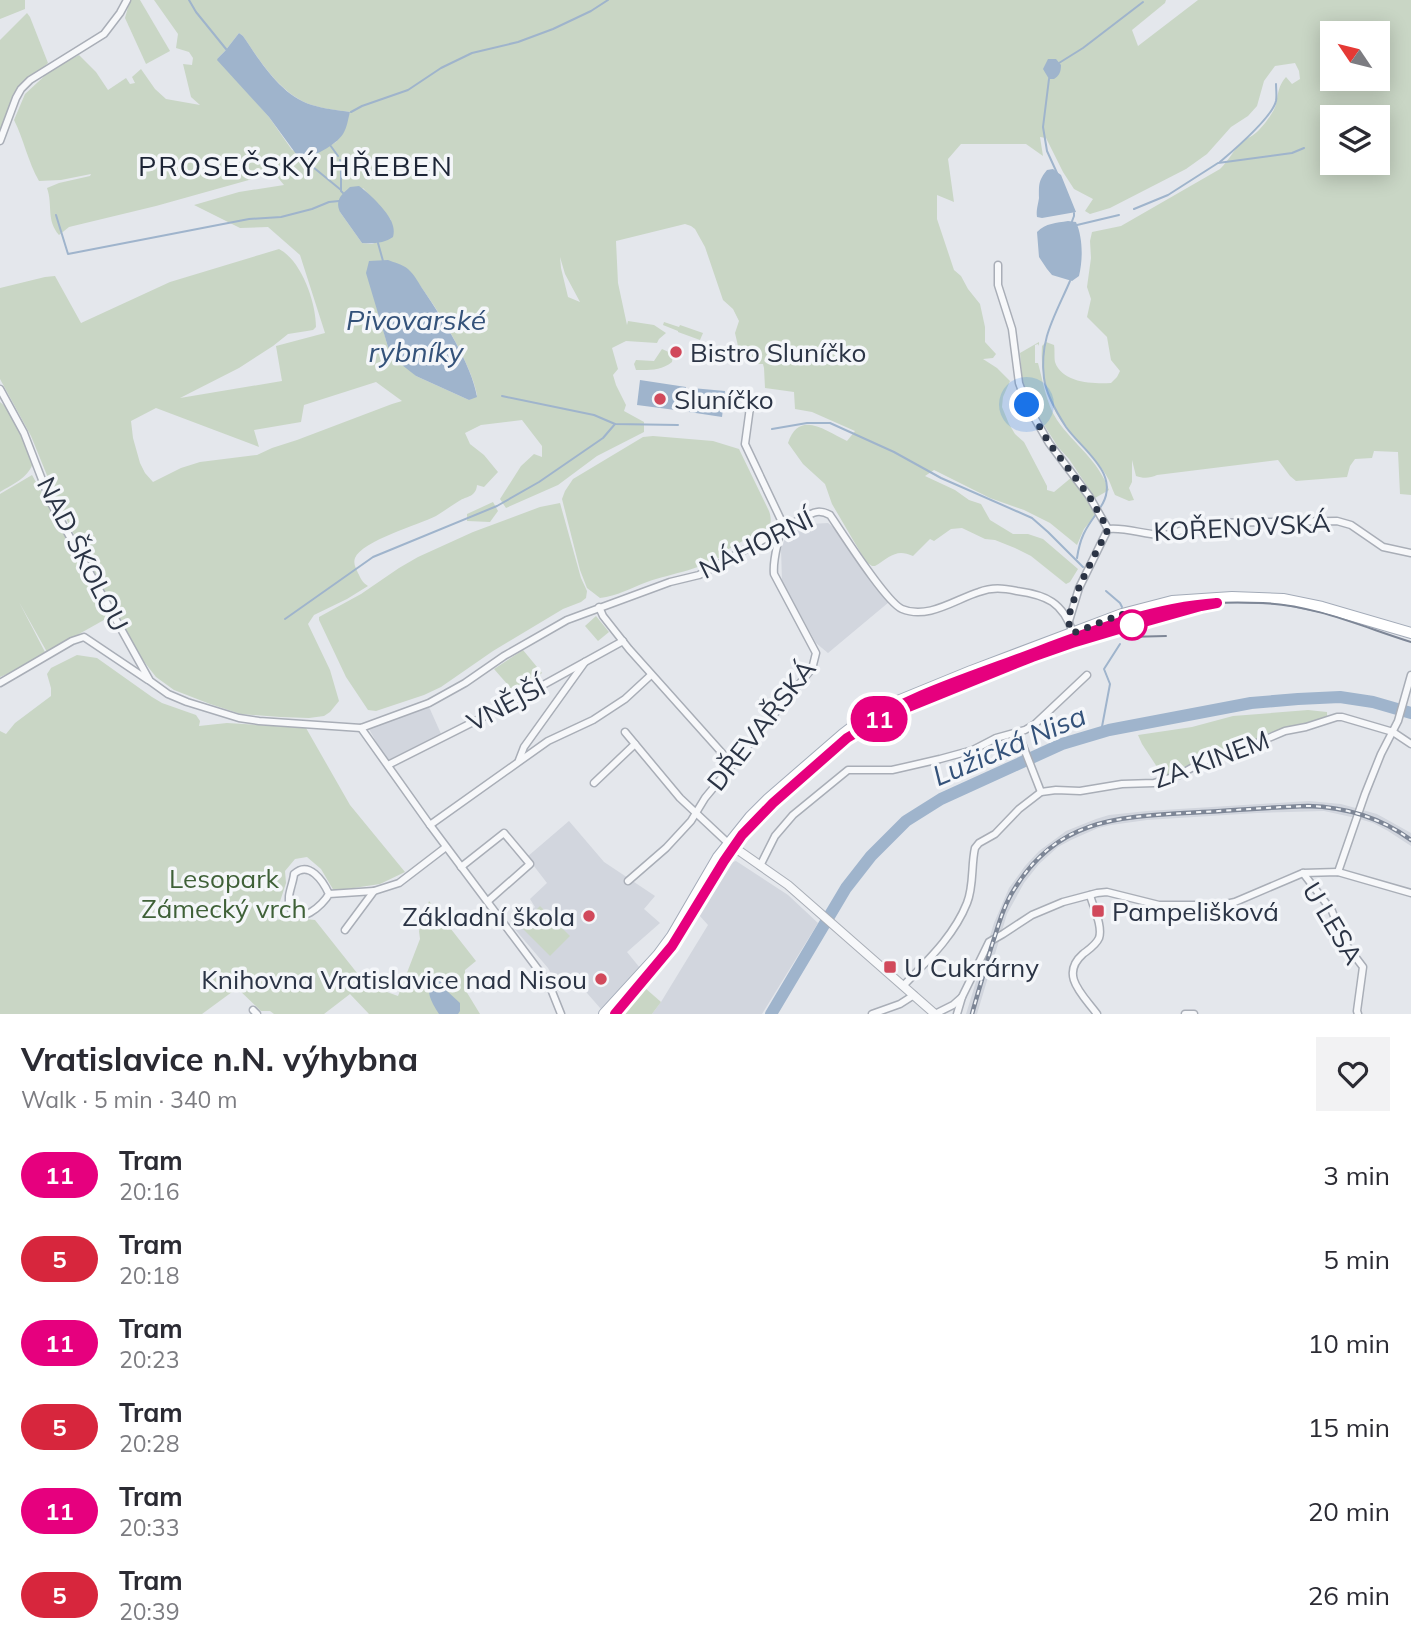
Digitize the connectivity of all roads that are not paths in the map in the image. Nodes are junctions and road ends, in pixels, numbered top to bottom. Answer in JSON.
{"nodes":[{"id":1,"x":127,"y":0,"type":"edge"},
{"id":2,"x":0,"y":141,"type":"edge"},
{"id":3,"x":998,"y":265,"type":"dead end"},
{"id":4,"x":0,"y":389,"type":"edge"},
{"id":5,"x":2,"y":397,"type":"edge"},
{"id":6,"x":751,"y":400,"type":"dead end"},
{"id":7,"x":1108,"y":529,"type":"junction"},
{"id":8,"x":781,"y":531,"type":"junction"},
{"id":9,"x":1411,"y":553,"type":"edge"},
{"id":10,"x":599,"y":607,"type":"junction"},
{"id":11,"x":1069,"y":621,"type":"junction"},
{"id":12,"x":1073,"y":633,"type":"junction"},
{"id":13,"x":1411,"y":633,"type":"edge"},
{"id":14,"x":623,"y":642,"type":"junction"},
{"id":15,"x":586,"y":661,"type":"junction"},
{"id":16,"x":651,"y":675,"type":"junction"},
{"id":17,"x":1087,"y":675,"type":"dead end"},
{"id":18,"x":1411,"y":676,"type":"edge"},
{"id":19,"x":150,"y":681,"type":"junction"},
{"id":20,"x":0,"y":683,"type":"edge"},
{"id":21,"x":361,"y":728,"type":"junction"},
{"id":22,"x":625,"y":732,"type":"dead end"},
{"id":23,"x":1393,"y":732,"type":"junction"},
{"id":24,"x":1018,"y":733,"type":"junction"},
{"id":25,"x":635,"y":744,"type":"junction"},
{"id":26,"x":1411,"y":744,"type":"edge"},
{"id":27,"x":519,"y":761,"type":"junction"},
{"id":28,"x":732,"y":764,"type":"junction"},
{"id":29,"x":388,"y":765,"type":"junction"},
{"id":30,"x":594,"y":783,"type":"dead end"},
{"id":31,"x":1041,"y":792,"type":"junction"},
{"id":32,"x":695,"y":813,"type":"junction"},
{"id":33,"x":430,"y":825,"type":"junction"},
{"id":34,"x":728,"y":843,"type":"junction"},
{"id":35,"x":446,"y":847,"type":"junction"},
{"id":36,"x":760,"y":866,"type":"junction"},
{"id":37,"x":461,"y":867,"type":"junction"},
{"id":38,"x":1338,"y":872,"type":"junction"},
{"id":39,"x":1303,"y":873,"type":"junction"},
{"id":40,"x":628,"y":881,"type":"dead end"},
{"id":41,"x":374,"y":891,"type":"junction"},
{"id":42,"x":1411,"y":893,"type":"edge"},
{"id":43,"x":329,"y":894,"type":"junction"},
{"id":44,"x":1090,"y":895,"type":"junction"},
{"id":45,"x":488,"y":901,"type":"junction"},
{"id":46,"x":345,"y":930,"type":"dead end"},
{"id":47,"x":903,"y":986,"type":"junction"},
{"id":48,"x":914,"y":995,"type":"junction"},
{"id":49,"x":962,"y":997,"type":"junction"},
{"id":50,"x":561,"y":1014,"type":"edge"},
{"id":51,"x":604,"y":1014,"type":"edge"},
{"id":52,"x":872,"y":1014,"type":"edge"},
{"id":53,"x":935,"y":1014,"type":"edge"},
{"id":54,"x":957,"y":1014,"type":"edge"},
{"id":55,"x":1097,"y":1014,"type":"edge"},
{"id":56,"x":1185,"y":1014,"type":"edge"},
{"id":57,"x":1194,"y":1014,"type":"edge"},
{"id":58,"x":1358,"y":1014,"type":"edge"}],
"edges":[{"from":1,"to":2,"type":"street"},
{"from":3,"to":7,"type":"street"},
{"from":4,"to":5,"type":"street","name":"NAD ŠKOLOU"},
{"from":5,"to":19,"type":"street","name":"NAD ŠKOLOU"},
{"from":6,"to":8,"type":"street"},
{"from":7,"to":9,"type":"street","name":"KOŘENOVSKÁ"},
{"from":7,"to":11,"type":"street"},
{"from":8,"to":10,"type":"street","name":"NÁHORNÍ"},
{"from":8,"to":11,"type":"street","name":"NÁHORNÍ"},
{"from":8,"to":28,"type":"street","name":"DŘEVAŘSKÁ"},
{"from":10,"to":14,"type":"street"},
{"from":10,"to":21,"type":"street","name":"NÁHORNÍ"},
{"from":11,"to":12,"type":"street","name":"NÁHORNÍ"},
{"from":12,"to":13,"type":"main road"},
{"from":12,"to":34,"type":"main road"},
{"from":14,"to":15,"type":"street","name":"VNĚJŠÍ"},
{"from":14,"to":16,"type":"street"},
{"from":15,"to":27,"type":"street"},
{"from":15,"to":29,"type":"street","name":"VNĚJŠÍ"},
{"from":16,"to":27,"type":"street"},
{"from":16,"to":28,"type":"street"},
{"from":17,"to":24,"type":"street"},
{"from":18,"to":23,"type":"street"},
{"from":19,"to":20,"type":"street","name":"NAD ŠKOLOU"},
{"from":19,"to":21,"type":"street","name":"NAD ŠKOLOU"},
{"from":21,"to":29,"type":"street"},
{"from":22,"to":25,"type":"street"},
{"from":23,"to":26,"type":"street","name":"ZA KINEM"},
{"from":23,"to":31,"type":"street","name":"ZA KINEM"},
{"from":23,"to":38,"type":"street"},
{"from":24,"to":31,"type":"street"},
{"from":24,"to":36,"type":"street"},
{"from":25,"to":30,"type":"street"},
{"from":25,"to":32,"type":"street"},
{"from":27,"to":33,"type":"street"},
{"from":28,"to":32,"type":"street","name":"DŘEVAŘSKÁ"},
{"from":29,"to":33,"type":"street"},
{"from":31,"to":47,"type":"street"},
{"from":32,"to":34,"type":"street","name":"DŘEVAŘSKÁ"},
{"from":32,"to":40,"type":"street"},
{"from":33,"to":35,"type":"street"},
{"from":34,"to":36,"type":"street"},
{"from":34,"to":51,"type":"main road"},
{"from":35,"to":37,"type":"street"},
{"from":35,"to":41,"type":"street"},
{"from":36,"to":47,"type":"street"},
{"from":37,"to":45,"type":"street"},
{"from":37,"to":45,"type":"street"},
{"from":38,"to":39,"type":"street"},
{"from":38,"to":42,"type":"street"},
{"from":39,"to":44,"type":"street"},
{"from":39,"to":58,"type":"street","name":"U LESA"},
{"from":41,"to":43,"type":"street"},
{"from":41,"to":46,"type":"street"},
{"from":43,"to":43,"type":"street"},
{"from":44,"to":49,"type":"street"},
{"from":44,"to":55,"type":"street"},
{"from":45,"to":50,"type":"street"},
{"from":47,"to":48,"type":"street"},
{"from":48,"to":52,"type":"street"},
{"from":48,"to":53,"type":"street"},
{"from":49,"to":53,"type":"street"},
{"from":49,"to":54,"type":"street"},
{"from":56,"to":57,"type":"street"}]}
